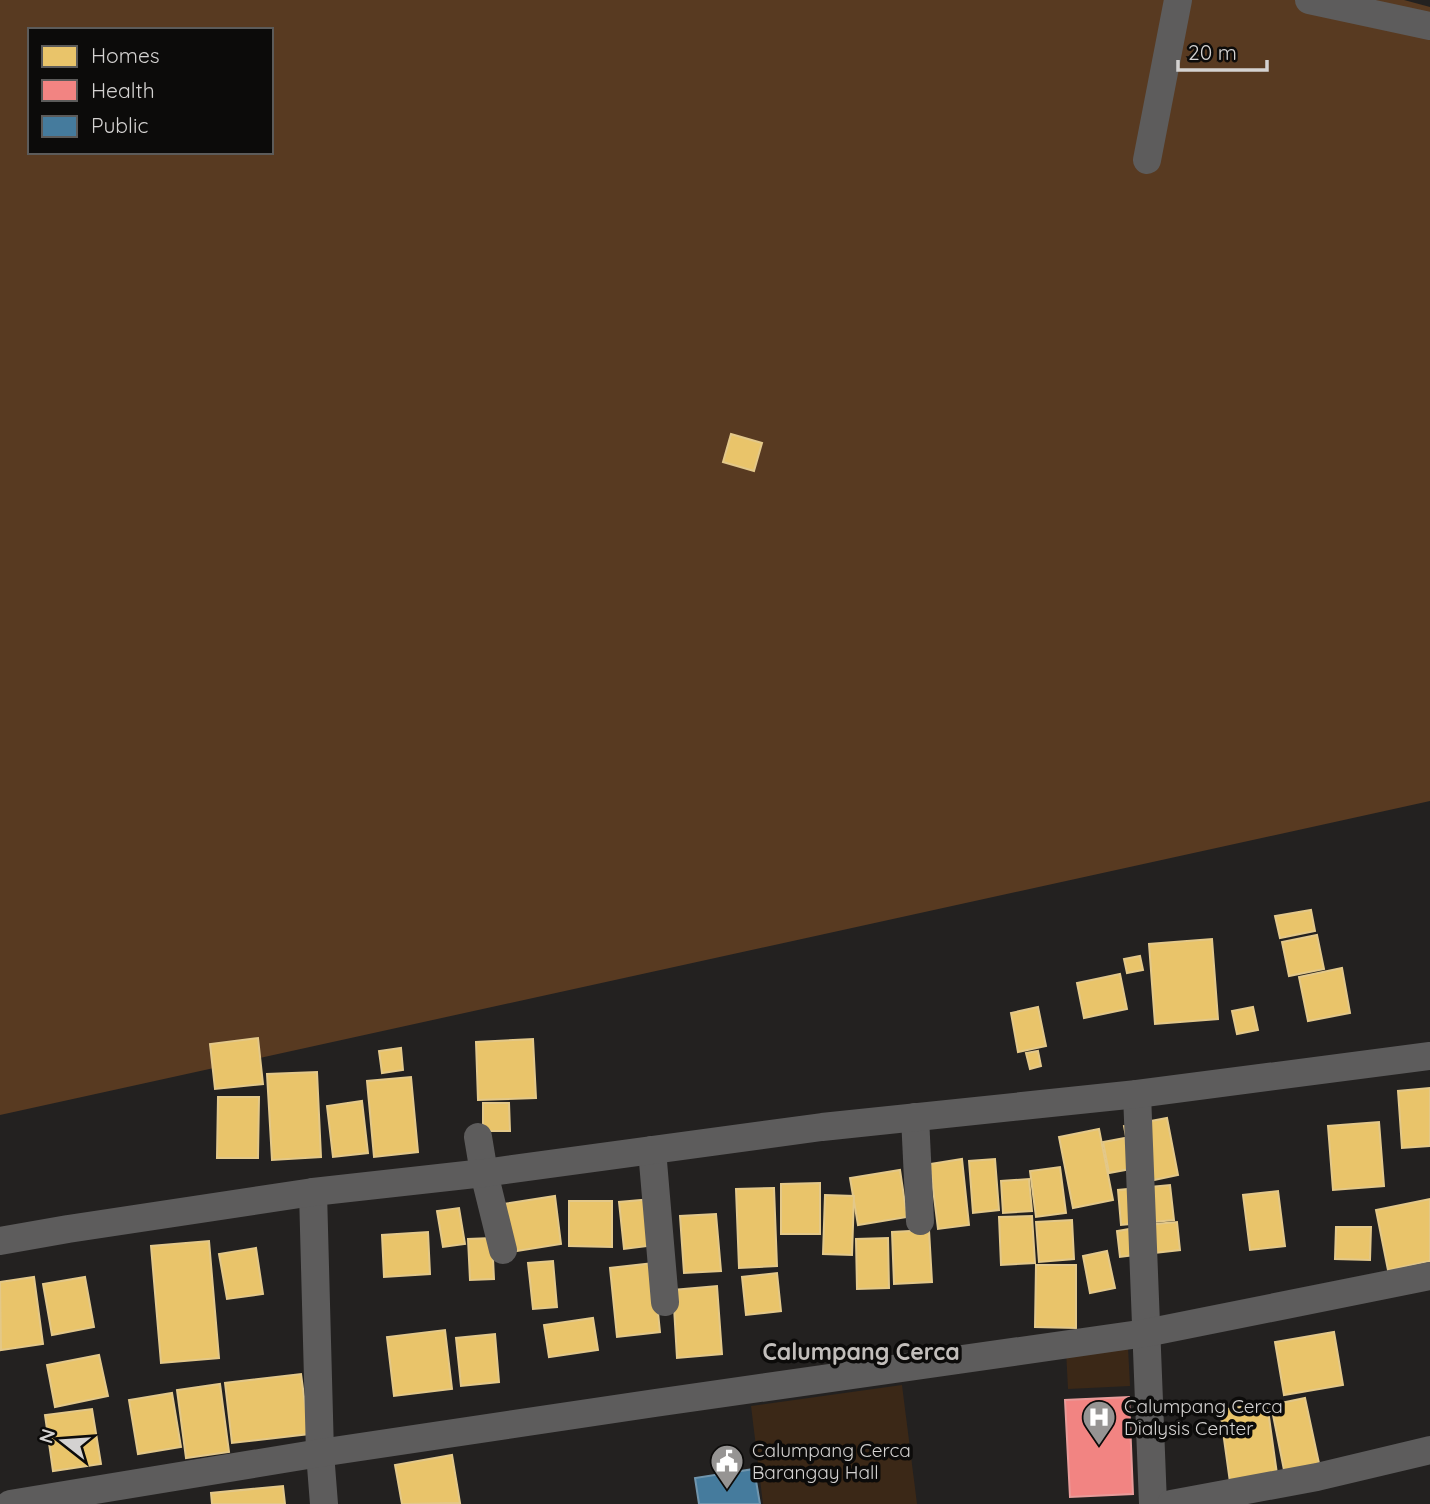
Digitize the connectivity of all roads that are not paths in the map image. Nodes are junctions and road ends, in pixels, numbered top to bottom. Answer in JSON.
{"nodes":[{"id":1,"x":1178,"y":0,"type":"edge"},
{"id":2,"x":1309,"y":0,"type":"edge"},
{"id":3,"x":1430,"y":26,"type":"edge"},
{"id":4,"x":1147,"y":160,"type":"dead end"},
{"id":5,"x":1430,"y":1056,"type":"edge"},
{"id":6,"x":1137,"y":1094,"type":"junction"},
{"id":7,"x":915,"y":1117,"type":"junction"},
{"id":8,"x":478,"y":1137,"type":"dead end"},
{"id":9,"x":652,"y":1150,"type":"junction"},
{"id":10,"x":484,"y":1173,"type":"junction"},
{"id":11,"x":313,"y":1192,"type":"junction"},
{"id":12,"x":920,"y":1221,"type":"dead end"},
{"id":13,"x":0,"y":1241,"type":"edge"},
{"id":14,"x":503,"y":1250,"type":"dead end"},
{"id":15,"x":1430,"y":1276,"type":"edge"},
{"id":16,"x":665,"y":1302,"type":"dead end"},
{"id":17,"x":1146,"y":1333,"type":"junction"},
{"id":18,"x":1430,"y":1450,"type":"edge"},
{"id":19,"x":320,"y":1453,"type":"junction"},
{"id":20,"x":9,"y":1504,"type":"edge"},
{"id":21,"x":324,"y":1504,"type":"edge"},
{"id":22,"x":1153,"y":1504,"type":"edge"},
{"id":23,"x":1171,"y":1504,"type":"edge"}],
"edges":[{"from":1,"to":4,"type":"street"},
{"from":2,"to":3,"type":"street"},
{"from":5,"to":6,"type":"street"},
{"from":6,"to":7,"type":"street"},
{"from":6,"to":17,"type":"street"},
{"from":7,"to":9,"type":"street"},
{"from":7,"to":12,"type":"street"},
{"from":8,"to":10,"type":"street"},
{"from":9,"to":10,"type":"street"},
{"from":9,"to":16,"type":"street"},
{"from":10,"to":11,"type":"street"},
{"from":10,"to":14,"type":"street"},
{"from":11,"to":13,"type":"street"},
{"from":11,"to":19,"type":"street"},
{"from":15,"to":17,"type":"street"},
{"from":17,"to":19,"type":"street"},
{"from":17,"to":22,"type":"street"},
{"from":18,"to":23,"type":"street"},
{"from":19,"to":20,"type":"street"},
{"from":19,"to":21,"type":"street"}]}
